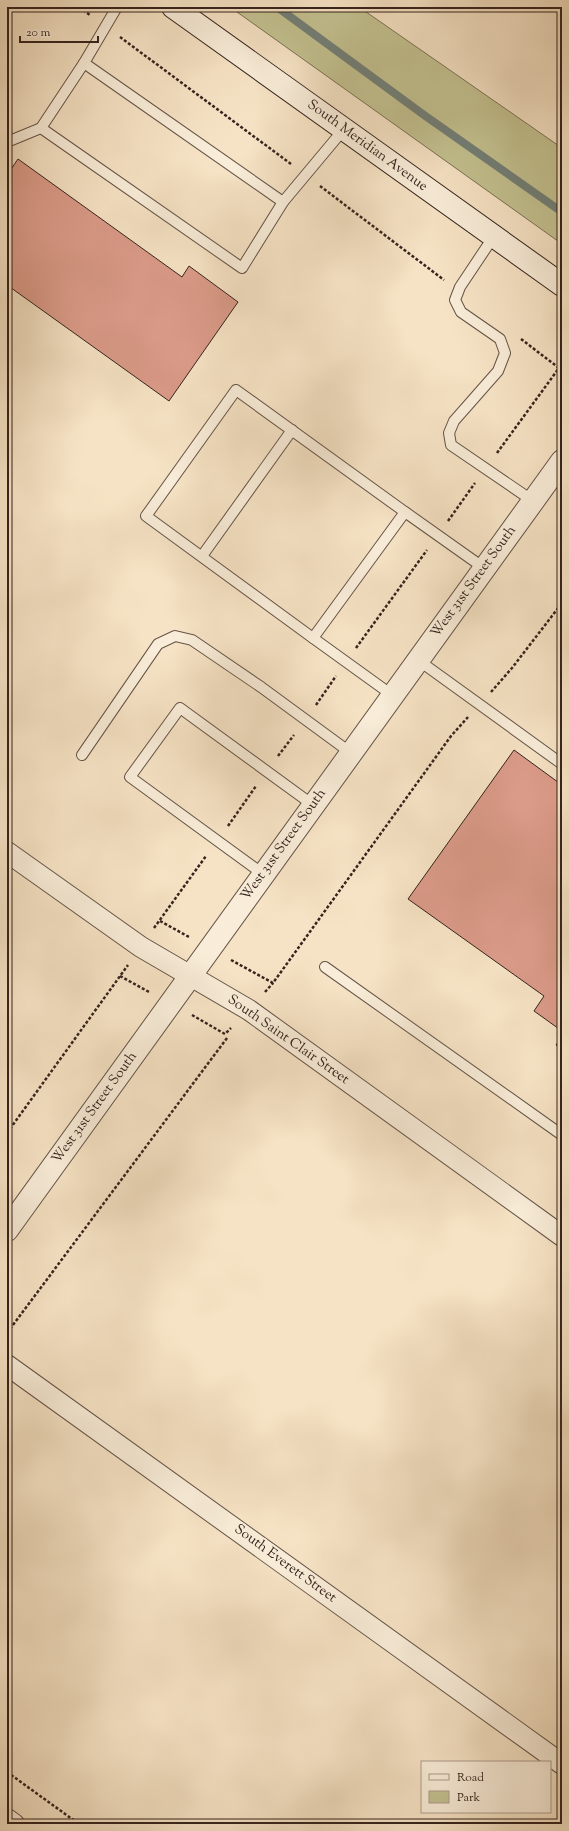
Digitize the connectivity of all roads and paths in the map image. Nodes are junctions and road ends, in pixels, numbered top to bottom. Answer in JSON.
{"nodes":[{"id":1,"x":79,"y":7,"type":"edge"},
{"id":2,"x":117,"y":7,"type":"edge"},
{"id":3,"x":173,"y":7,"type":"edge"},
{"id":4,"x":106,"y":26,"type":"junction"},
{"id":5,"x":84,"y":63,"type":"junction"},
{"id":6,"x":41,"y":128,"type":"junction"},
{"id":7,"x":344,"y":129,"type":"junction"},
{"id":8,"x":7,"y":142,"type":"edge"},
{"id":9,"x":306,"y":175,"type":"junction"},
{"id":10,"x":283,"y":202,"type":"junction"},
{"id":11,"x":494,"y":236,"type":"junction"},
{"id":12,"x":562,"y":284,"type":"edge"},
{"id":13,"x":458,"y":291,"type":"junction"},
{"id":14,"x":515,"y":334,"type":"dead end"},
{"id":15,"x":292,"y":430,"type":"junction"},
{"id":16,"x":562,"y":460,"type":"edge"},
{"id":17,"x":486,"y":469,"type":"junction"},
{"id":18,"x":533,"y":501,"type":"junction"},
{"id":19,"x":405,"y":512,"type":"junction"},
{"id":20,"x":438,"y":535,"type":"junction"},
{"id":21,"x":202,"y":556,"type":"junction"},
{"id":22,"x":484,"y":568,"type":"junction"},
{"id":23,"x":562,"y":603,"type":"edge"},
{"id":24,"x":313,"y":638,"type":"junction"},
{"id":25,"x":418,"y":660,"type":"junction"},
{"id":26,"x":346,"y":662,"type":"junction"},
{"id":27,"x":392,"y":695,"type":"junction"},
{"id":28,"x":479,"y":705,"type":"junction"},
{"id":29,"x":305,"y":720,"type":"junction"},
{"id":30,"x":351,"y":753,"type":"junction"},
{"id":31,"x":82,"y":755,"type":"dead end"},
{"id":32,"x":562,"y":764,"type":"edge"},
{"id":33,"x":267,"y":772,"type":"junction"},
{"id":34,"x":313,"y":805,"type":"junction"},
{"id":35,"x":217,"y":841,"type":"junction"},
{"id":36,"x":7,"y":852,"type":"edge"},
{"id":37,"x":262,"y":874,"type":"junction"},
{"id":38,"x":160,"y":921,"type":"junction"},
{"id":39,"x":141,"y":947,"type":"junction"},
{"id":40,"x":210,"y":948,"type":"junction"},
{"id":41,"x":325,"y":967,"type":"dead end"},
{"id":42,"x":191,"y":976,"type":"junction"},
{"id":43,"x":227,"y":1038,"type":"dead end"},
{"id":44,"x":7,"y":1133,"type":"edge"},
{"id":45,"x":562,"y":1135,"type":"edge"},
{"id":46,"x":7,"y":1230,"type":"edge"},
{"id":47,"x":562,"y":1236,"type":"edge"},
{"id":48,"x":7,"y":1333,"type":"edge"},
{"id":49,"x":7,"y":1365,"type":"edge"},
{"id":50,"x":562,"y":1764,"type":"edge"},
{"id":51,"x":7,"y":1772,"type":"edge"},
{"id":52,"x":7,"y":1819,"type":"edge"},
{"id":53,"x":14,"y":1824,"type":"edge"},
{"id":54,"x":79,"y":1824,"type":"edge"}],
"edges":[{"from":1,"to":4,"type":"path"},
{"from":2,"to":4,"type":"lane"},
{"from":3,"to":7,"type":"street","name":"South Meridian Avenue"},
{"from":4,"to":5,"type":"lane"},
{"from":4,"to":9,"type":"path"},
{"from":5,"to":6,"type":"lane"},
{"from":5,"to":10,"type":"lane"},
{"from":6,"to":8,"type":"lane"},
{"from":6,"to":10,"type":"lane"},
{"from":7,"to":9,"type":"lane"},
{"from":7,"to":11,"type":"street","name":"South Meridian Avenue"},
{"from":9,"to":10,"type":"lane"},
{"from":9,"to":13,"type":"path"},
{"from":11,"to":12,"type":"street","name":"South Meridian Avenue"},
{"from":11,"to":13,"type":"lane"},
{"from":13,"to":17,"type":"lane"},
{"from":14,"to":17,"type":"path"},
{"from":15,"to":19,"type":"lane"},
{"from":15,"to":21,"type":"lane"},
{"from":15,"to":21,"type":"lane"},
{"from":16,"to":18,"type":"street","name":"West 31st Street South"},
{"from":17,"to":18,"type":"lane"},
{"from":17,"to":20,"type":"path"},
{"from":18,"to":22,"type":"street","name":"West 31st Street South"},
{"from":19,"to":20,"type":"lane"},
{"from":19,"to":24,"type":"lane"},
{"from":20,"to":22,"type":"lane"},
{"from":20,"to":26,"type":"path"},
{"from":21,"to":24,"type":"lane"},
{"from":22,"to":25,"type":"street","name":"West 31st Street South"},
{"from":23,"to":28,"type":"path"},
{"from":24,"to":26,"type":"lane"},
{"from":25,"to":27,"type":"street","name":"West 31st Street South"},
{"from":25,"to":28,"type":"lane"},
{"from":26,"to":27,"type":"lane"},
{"from":26,"to":29,"type":"path"},
{"from":27,"to":30,"type":"street","name":"West 31st Street South"},
{"from":28,"to":32,"type":"lane"},
{"from":28,"to":40,"type":"path"},
{"from":29,"to":30,"type":"lane"},
{"from":29,"to":31,"type":"lane"},
{"from":29,"to":33,"type":"path"},
{"from":30,"to":34,"type":"street","name":"West 31st Street South"},
{"from":33,"to":34,"type":"lane"},
{"from":33,"to":35,"type":"path"},
{"from":33,"to":35,"type":"lane"},
{"from":34,"to":37,"type":"street","name":"West 31st Street South"},
{"from":35,"to":37,"type":"lane"},
{"from":35,"to":38,"type":"path"},
{"from":36,"to":39,"type":"street","name":"South Saint Clair Street"},
{"from":37,"to":40,"type":"street","name":"West 31st Street South"},
{"from":38,"to":39,"type":"path"},
{"from":38,"to":40,"type":"path"},
{"from":39,"to":42,"type":"street","name":"South Saint Clair Street"},
{"from":39,"to":44,"type":"path"},
{"from":40,"to":42,"type":"street","name":"West 31st Street South"},
{"from":41,"to":45,"type":"lane"},
{"from":42,"to":46,"type":"street","name":"West 31st Street South"},
{"from":42,"to":47,"type":"street","name":"South Saint Clair Street"},
{"from":43,"to":48,"type":"path"},
{"from":49,"to":50,"type":"street","name":"South Everett Street"},
{"from":51,"to":54,"type":"path"},
{"from":52,"to":53,"type":"street"}]}
